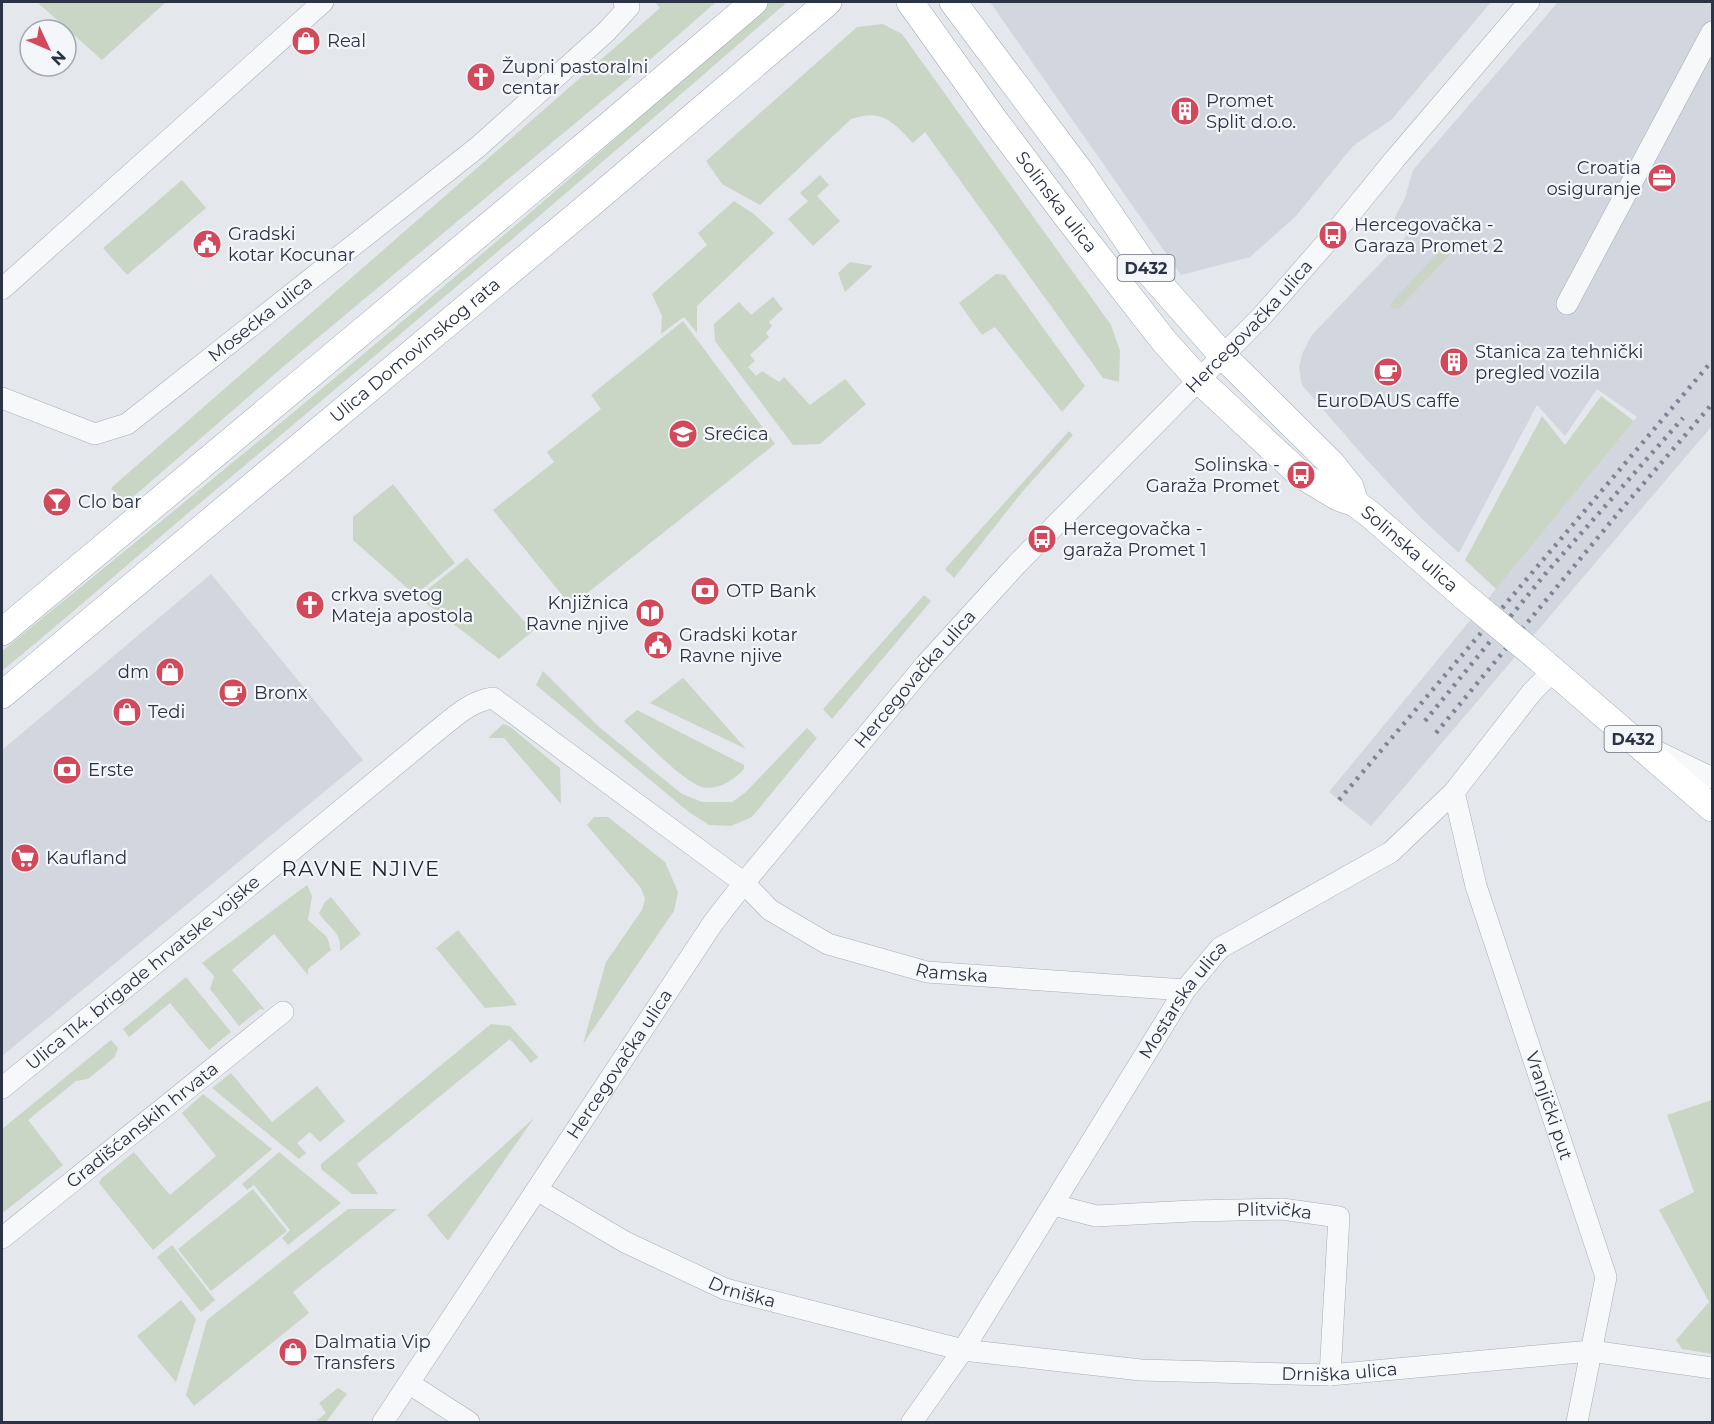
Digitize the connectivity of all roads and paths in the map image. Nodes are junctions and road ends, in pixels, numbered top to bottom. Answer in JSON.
{"nodes":[{"id":1,"x":323,"y":2,"type":"edge"},
{"id":2,"x":754,"y":2,"type":"edge"},
{"id":3,"x":828,"y":2,"type":"edge"},
{"id":4,"x":910,"y":2,"type":"edge"},
{"id":5,"x":953,"y":2,"type":"edge"},
{"id":6,"x":1529,"y":2,"type":"edge"},
{"id":7,"x":626,"y":4,"type":"edge"},
{"id":8,"x":1713,"y":32,"type":"edge"},
{"id":9,"x":2,"y":289,"type":"edge"},
{"id":10,"x":1567,"y":304,"type":"dead end"},
{"id":11,"x":1224,"y":357,"type":"junction"},
{"id":12,"x":1200,"y":381,"type":"junction"},
{"id":13,"x":2,"y":398,"type":"edge"},
{"id":14,"x":1355,"y":503,"type":"junction"},
{"id":15,"x":2,"y":632,"type":"edge"},
{"id":16,"x":1544,"y":663,"type":"junction"},
{"id":17,"x":2,"y":694,"type":"edge"},
{"id":18,"x":1634,"y":740,"type":"junction"},
{"id":19,"x":1713,"y":778,"type":"edge"},
{"id":20,"x":1455,"y":792,"type":"junction"},
{"id":21,"x":1713,"y":808,"type":"edge"},
{"id":22,"x":744,"y":883,"type":"junction"},
{"id":23,"x":1185,"y":990,"type":"junction"},
{"id":24,"x":283,"y":1012,"type":"dead end"},
{"id":25,"x":2,"y":1088,"type":"edge"},
{"id":26,"x":537,"y":1190,"type":"junction"},
{"id":27,"x":1054,"y":1205,"type":"junction"},
{"id":28,"x":2,"y":1238,"type":"edge"},
{"id":29,"x":963,"y":1350,"type":"junction"},
{"id":30,"x":1591,"y":1351,"type":"junction"},
{"id":31,"x":1713,"y":1368,"type":"edge"},
{"id":32,"x":1330,"y":1375,"type":"junction"},
{"id":33,"x":410,"y":1384,"type":"junction"},
{"id":34,"x":383,"y":1422,"type":"edge"},
{"id":35,"x":469,"y":1422,"type":"edge"},
{"id":36,"x":912,"y":1422,"type":"edge"},
{"id":37,"x":1577,"y":1422,"type":"edge"}],
"edges":[{"from":1,"to":9,"type":"street"},
{"from":2,"to":15,"type":"main road"},
{"from":3,"to":17,"type":"main road","name":"Ulica Domovinskog rata"},
{"from":4,"to":12,"type":"main road","name":"Solinska ulica","number":"D432"},
{"from":5,"to":11,"type":"main road","name":"Solinska ulica","number":"D432"},
{"from":6,"to":11,"type":"street","name":"Hercegovačka ulica"},
{"from":7,"to":13,"type":"street","name":"Mosećka ulica"},
{"from":8,"to":10,"type":"street"},
{"from":11,"to":12,"type":"street","name":"Hercegovačka ulica"},
{"from":11,"to":14,"type":"main road","name":"Solinska ulica","number":"D432"},
{"from":12,"to":14,"type":"main road","name":"Solinska ulica","number":"D432"},
{"from":12,"to":22,"type":"street","name":"Hercegovačka ulica"},
{"from":14,"to":16,"type":"main road","name":"Solinska ulica","number":"D432","bridge":true},
{"from":16,"to":18,"type":"main road","number":"D432"},
{"from":16,"to":20,"type":"street","name":"Mostarska ulica"},
{"from":18,"to":19,"type":"street"},
{"from":18,"to":21,"type":"main road","number":"D432"},
{"from":20,"to":23,"type":"street","name":"Mostarska ulica"},
{"from":20,"to":30,"type":"street","name":"Vranjički put"},
{"from":22,"to":23,"type":"street","name":"Ramska"},
{"from":22,"to":25,"type":"street","name":"Ulica 114. brigade hrvatske vojske"},
{"from":22,"to":26,"type":"street","name":"Hercegovačka ulica"},
{"from":23,"to":27,"type":"street","name":"Mostarska ulica"},
{"from":24,"to":28,"type":"street","name":"Gradišćanskih hrvata"},
{"from":26,"to":29,"type":"street","name":"Drniška"},
{"from":26,"to":33,"type":"street","name":"Hercegovačka ulica"},
{"from":27,"to":29,"type":"street","name":"Mostarska ulica"},
{"from":27,"to":32,"type":"street","name":"Plitvička"},
{"from":29,"to":32,"type":"street","name":"Drniška ulica"},
{"from":29,"to":36,"type":"street","name":"Mostarska ulica"},
{"from":30,"to":31,"type":"street","name":"Drniška ulica"},
{"from":30,"to":32,"type":"street","name":"Drniška ulica"},
{"from":30,"to":37,"type":"street","name":"Vranjički put"},
{"from":33,"to":34,"type":"street","name":"Hercegovačka ulica"},
{"from":33,"to":35,"type":"street"}]}
